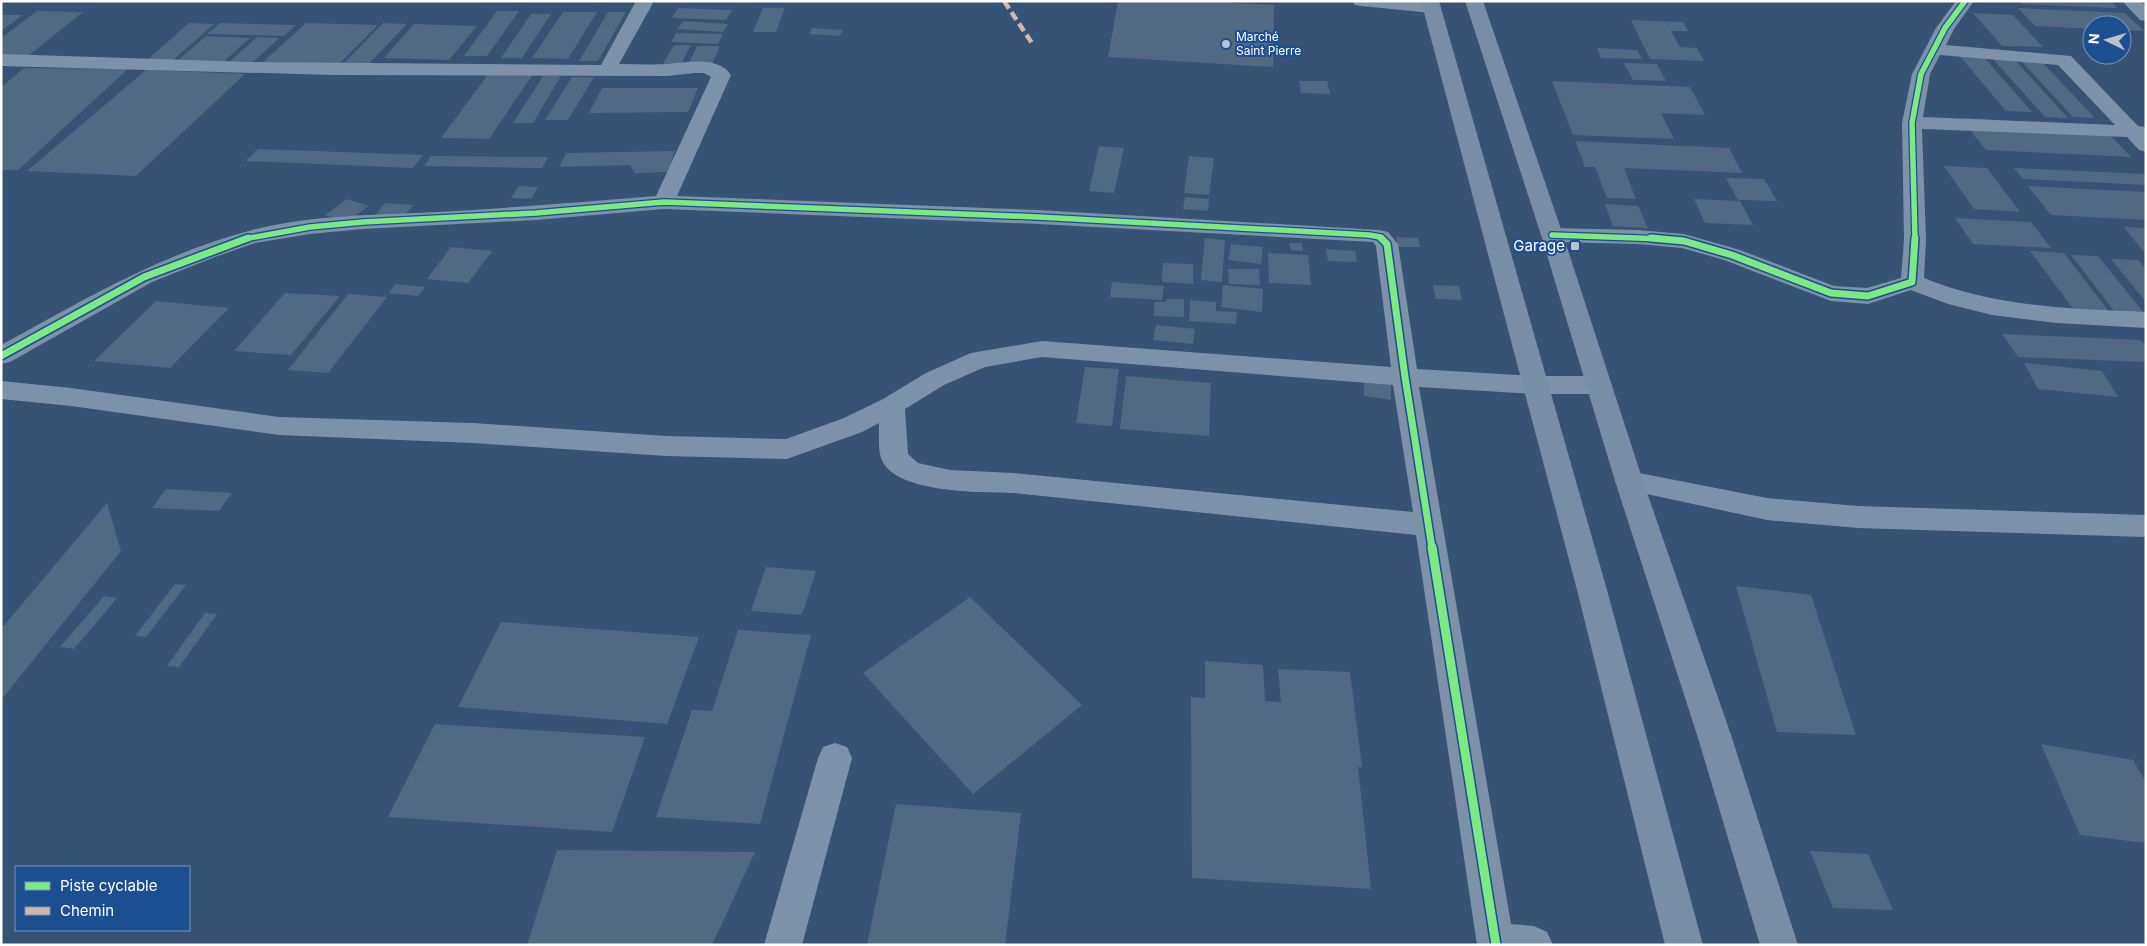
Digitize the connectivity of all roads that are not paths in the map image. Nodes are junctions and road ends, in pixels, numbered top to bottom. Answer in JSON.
{"nodes":[{"id":1,"x":1361,"y":1,"type":"edge"},
{"id":2,"x":1474,"y":1,"type":"edge"},
{"id":3,"x":1965,"y":1,"type":"edge"},
{"id":4,"x":2131,"y":1,"type":"edge"},
{"id":5,"x":644,"y":2,"type":"edge"},
{"id":6,"x":1431,"y":4,"type":"edge"},
{"id":7,"x":2146,"y":16,"type":"edge"},
{"id":8,"x":1933,"y":49,"type":"junction"},
{"id":9,"x":1,"y":60,"type":"edge"},
{"id":10,"x":607,"y":70,"type":"junction"},
{"id":11,"x":1912,"y":123,"type":"junction"},
{"id":12,"x":2142,"y":137,"type":"edge"},
{"id":13,"x":664,"y":202,"type":"junction"},
{"id":14,"x":1552,"y":235,"type":"junction"},
{"id":15,"x":1912,"y":282,"type":"junction"},
{"id":16,"x":2146,"y":320,"type":"edge"},
{"id":17,"x":1,"y":356,"type":"edge"},
{"id":18,"x":1405,"y":377,"type":"junction"},
{"id":19,"x":1536,"y":385,"type":"junction"},
{"id":20,"x":1599,"y":385,"type":"junction"},
{"id":21,"x":1,"y":390,"type":"edge"},
{"id":22,"x":892,"y":405,"type":"junction"},
{"id":23,"x":1629,"y":481,"type":"junction"},
{"id":24,"x":1430,"y":525,"type":"junction"},
{"id":25,"x":2146,"y":526,"type":"edge"},
{"id":26,"x":835,"y":758,"type":"dead end"},
{"id":27,"x":1496,"y":943,"type":"edge"},
{"id":28,"x":784,"y":945,"type":"edge"},
{"id":29,"x":1534,"y":945,"type":"edge"},
{"id":30,"x":1684,"y":945,"type":"edge"},
{"id":31,"x":1779,"y":945,"type":"edge"}],
"edges":[{"from":1,"to":6,"type":"street"},
{"from":2,"to":14,"type":"main road"},
{"from":3,"to":8,"type":"street"},
{"from":4,"to":7,"type":"street"},
{"from":5,"to":10,"type":"street"},
{"from":6,"to":19,"type":"main road"},
{"from":8,"to":11,"type":"street"},
{"from":8,"to":12,"type":"street"},
{"from":9,"to":10,"type":"street"},
{"from":10,"to":13,"type":"street"},
{"from":11,"to":12,"type":"street"},
{"from":11,"to":15,"type":"street"},
{"from":13,"to":17,"type":"street"},
{"from":13,"to":18,"type":"street"},
{"from":14,"to":15,"type":"street"},
{"from":14,"to":20,"type":"main road"},
{"from":15,"to":16,"type":"street"},
{"from":18,"to":19,"type":"street"},
{"from":18,"to":22,"type":"street"},
{"from":18,"to":24,"type":"street"},
{"from":19,"to":20,"type":"street"},
{"from":19,"to":30,"type":"main road"},
{"from":20,"to":23,"type":"main road"},
{"from":21,"to":22,"type":"street"},
{"from":22,"to":24,"type":"street"},
{"from":23,"to":25,"type":"street"},
{"from":23,"to":31,"type":"main road"},
{"from":24,"to":27,"type":"street"},
{"from":26,"to":28,"type":"street"},
{"from":27,"to":29,"type":"street"}]}
